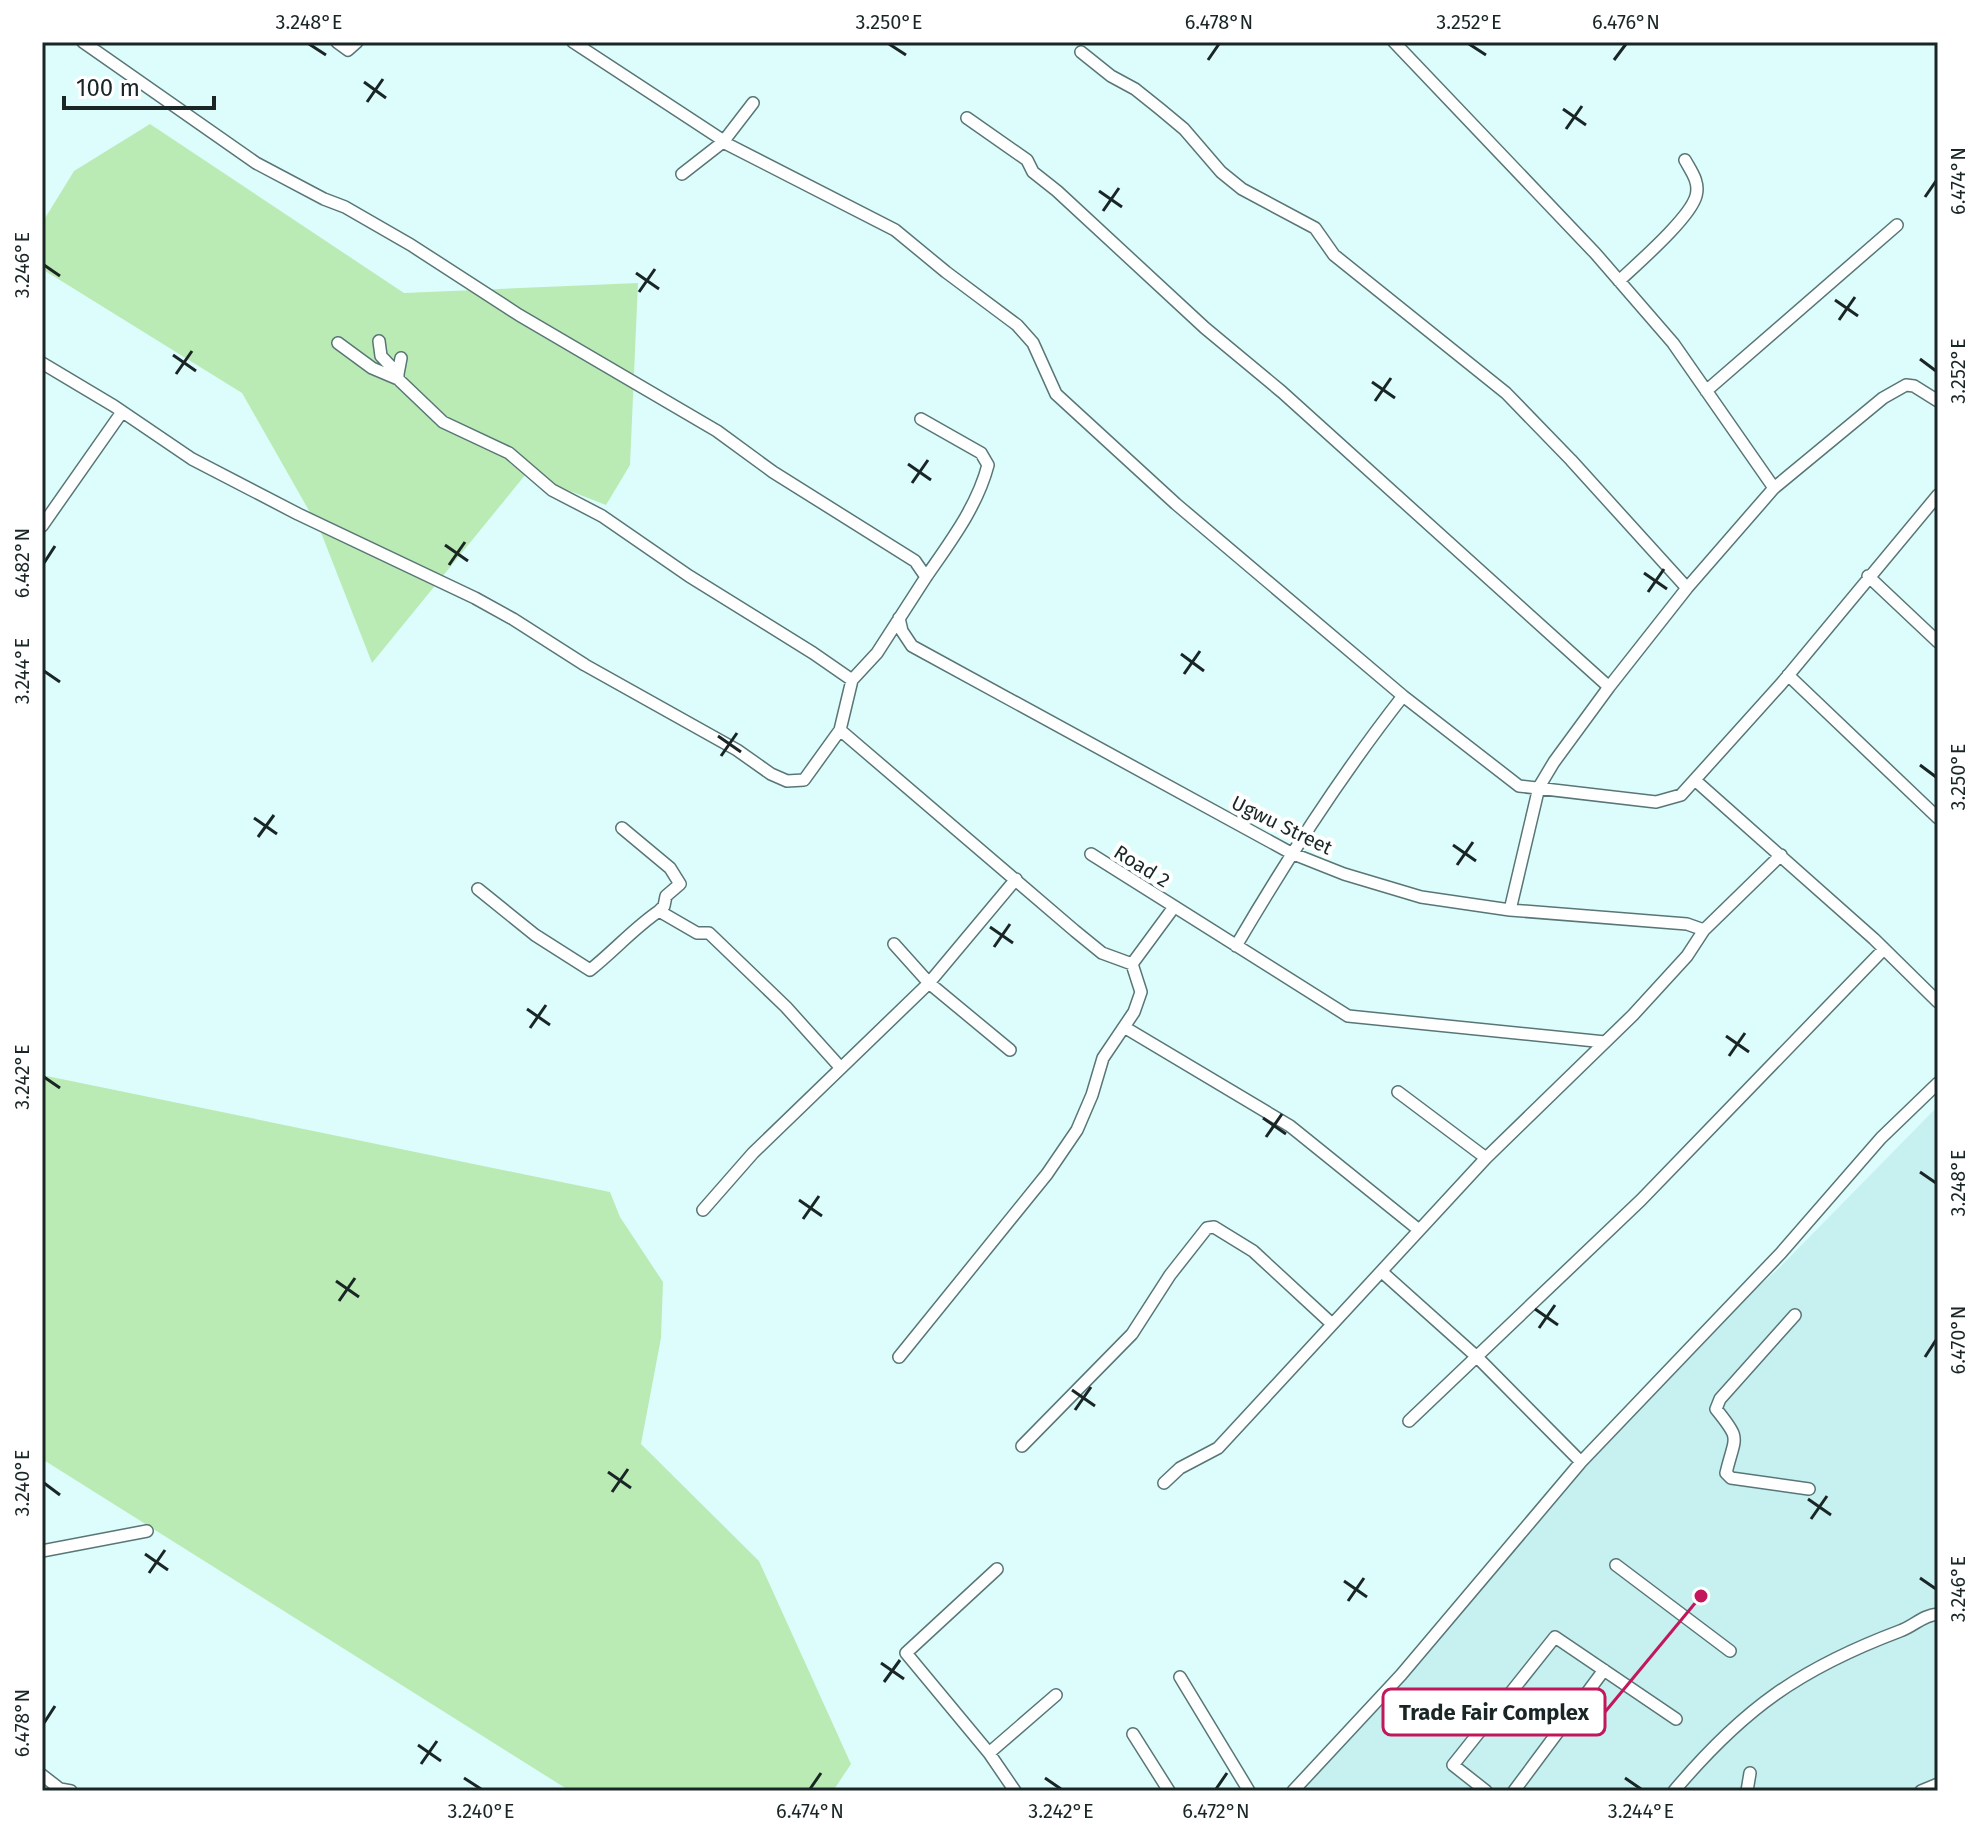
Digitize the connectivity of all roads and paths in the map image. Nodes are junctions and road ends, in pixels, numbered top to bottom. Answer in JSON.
{"nodes":[{"id":1,"x":83,"y":42,"type":"edge"},
{"id":2,"x":337,"y":42,"type":"edge"},
{"id":3,"x":357,"y":42,"type":"edge"},
{"id":4,"x":573,"y":42,"type":"edge"},
{"id":5,"x":1394,"y":42,"type":"edge"},
{"id":6,"x":1081,"y":52,"type":"dead end"},
{"id":7,"x":753,"y":103,"type":"dead end"},
{"id":8,"x":967,"y":118,"type":"dead end"},
{"id":9,"x":723,"y":142,"type":"junction"},
{"id":10,"x":1685,"y":160,"type":"dead end"},
{"id":11,"x":682,"y":174,"type":"dead end"},
{"id":12,"x":1897,"y":225,"type":"dead end"},
{"id":13,"x":1619,"y":281,"type":"junction"},
{"id":14,"x":379,"y":341,"type":"dead end"},
{"id":15,"x":338,"y":343,"type":"dead end"},
{"id":16,"x":401,"y":358,"type":"dead end"},
{"id":17,"x":42,"y":363,"type":"edge"},
{"id":18,"x":398,"y":377,"type":"junction"},
{"id":19,"x":1706,"y":391,"type":"junction"},
{"id":20,"x":1938,"y":401,"type":"edge"},
{"id":21,"x":122,"y":412,"type":"junction"},
{"id":22,"x":921,"y":419,"type":"dead end"},
{"id":23,"x":1774,"y":488,"type":"junction"},
{"id":24,"x":1938,"y":495,"type":"edge"},
{"id":25,"x":42,"y":526,"type":"edge"},
{"id":26,"x":1868,"y":576,"type":"junction"},
{"id":27,"x":926,"y":577,"type":"junction"},
{"id":28,"x":1687,"y":588,"type":"junction"},
{"id":29,"x":899,"y":618,"type":"junction"},
{"id":30,"x":1938,"y":642,"type":"edge"},
{"id":31,"x":1788,"y":675,"type":"junction"},
{"id":32,"x":852,"y":680,"type":"junction"},
{"id":33,"x":1609,"y":687,"type":"junction"},
{"id":34,"x":1403,"y":696,"type":"junction"},
{"id":35,"x":840,"y":730,"type":"junction"},
{"id":36,"x":1696,"y":781,"type":"junction"},
{"id":37,"x":1539,"y":787,"type":"junction"},
{"id":38,"x":1938,"y":818,"type":"edge"},
{"id":39,"x":622,"y":828,"type":"dead end"},
{"id":40,"x":1291,"y":853,"type":"junction"},
{"id":41,"x":1091,"y":854,"type":"dead end"},
{"id":42,"x":1781,"y":855,"type":"junction"},
{"id":43,"x":1016,"y":879,"type":"junction"},
{"id":44,"x":478,"y":889,"type":"dead end"},
{"id":45,"x":1174,"y":907,"type":"junction"},
{"id":46,"x":1510,"y":910,"type":"junction"},
{"id":47,"x":659,"y":911,"type":"junction"},
{"id":48,"x":1704,"y":930,"type":"junction"},
{"id":49,"x":894,"y":944,"type":"dead end"},
{"id":50,"x":1236,"y":946,"type":"junction"},
{"id":51,"x":1883,"y":950,"type":"junction"},
{"id":52,"x":1132,"y":964,"type":"junction"},
{"id":53,"x":929,"y":983,"type":"junction"},
{"id":54,"x":1938,"y":1002,"type":"edge"},
{"id":55,"x":1124,"y":1027,"type":"junction"},
{"id":56,"x":1605,"y":1042,"type":"junction"},
{"id":57,"x":1010,"y":1050,"type":"dead end"},
{"id":58,"x":840,"y":1067,"type":"junction"},
{"id":59,"x":1938,"y":1083,"type":"edge"},
{"id":60,"x":1398,"y":1092,"type":"dead end"},
{"id":61,"x":1486,"y":1158,"type":"junction"},
{"id":62,"x":703,"y":1210,"type":"dead end"},
{"id":63,"x":1419,"y":1230,"type":"junction"},
{"id":64,"x":1382,"y":1272,"type":"junction"},
{"id":65,"x":1795,"y":1315,"type":"dead end"},
{"id":66,"x":1332,"y":1324,"type":"junction"},
{"id":67,"x":899,"y":1357,"type":"dead end"},
{"id":68,"x":1477,"y":1357,"type":"junction"},
{"id":69,"x":1409,"y":1421,"type":"dead end"},
{"id":70,"x":1022,"y":1446,"type":"dead end"},
{"id":71,"x":1581,"y":1462,"type":"junction"},
{"id":72,"x":1164,"y":1483,"type":"dead end"},
{"id":73,"x":1809,"y":1489,"type":"dead end"},
{"id":74,"x":147,"y":1531,"type":"dead end"},
{"id":75,"x":42,"y":1551,"type":"edge"},
{"id":76,"x":1616,"y":1565,"type":"dead end"},
{"id":77,"x":997,"y":1569,"type":"dead end"},
{"id":78,"x":1938,"y":1614,"type":"edge"},
{"id":79,"x":1730,"y":1651,"type":"dead end"},
{"id":80,"x":1604,"y":1670,"type":"junction"},
{"id":81,"x":1180,"y":1677,"type":"dead end"},
{"id":82,"x":1056,"y":1695,"type":"dead end"},
{"id":83,"x":1676,"y":1719,"type":"dead end"},
{"id":84,"x":1133,"y":1734,"type":"dead end"},
{"id":85,"x":989,"y":1753,"type":"junction"},
{"id":86,"x":1750,"y":1773,"type":"dead end"},
{"id":87,"x":42,"y":1775,"type":"edge"},
{"id":88,"x":1938,"y":1784,"type":"edge"},
{"id":89,"x":71,"y":1791,"type":"edge"},
{"id":90,"x":1015,"y":1791,"type":"edge"},
{"id":91,"x":1169,"y":1791,"type":"edge"},
{"id":92,"x":1249,"y":1791,"type":"edge"},
{"id":93,"x":1293,"y":1791,"type":"edge"},
{"id":94,"x":1486,"y":1791,"type":"edge"},
{"id":95,"x":1514,"y":1791,"type":"edge"},
{"id":96,"x":1674,"y":1791,"type":"edge"},
{"id":97,"x":1747,"y":1791,"type":"edge"},
{"id":98,"x":1921,"y":1791,"type":"edge"}],
"edges":[{"from":1,"to":27,"type":"street"},
{"from":2,"to":3,"type":"street"},
{"from":4,"to":9,"type":"street"},
{"from":5,"to":13,"type":"street"},
{"from":6,"to":28,"type":"street"},
{"from":7,"to":9,"type":"street"},
{"from":8,"to":33,"type":"street"},
{"from":9,"to":11,"type":"street"},
{"from":9,"to":34,"type":"street"},
{"from":10,"to":13,"type":"street"},
{"from":12,"to":19,"type":"street"},
{"from":13,"to":19,"type":"street"},
{"from":14,"to":18,"type":"street"},
{"from":15,"to":18,"type":"street"},
{"from":16,"to":18,"type":"street"},
{"from":17,"to":21,"type":"street"},
{"from":18,"to":32,"type":"street"},
{"from":19,"to":23,"type":"street"},
{"from":20,"to":23,"type":"street"},
{"from":21,"to":25,"type":"street"},
{"from":21,"to":35,"type":"street"},
{"from":22,"to":27,"type":"street"},
{"from":23,"to":28,"type":"street"},
{"from":24,"to":26,"type":"street"},
{"from":26,"to":30,"type":"street"},
{"from":26,"to":31,"type":"street"},
{"from":27,"to":29,"type":"street"},
{"from":28,"to":33,"type":"street"},
{"from":29,"to":32,"type":"street"},
{"from":29,"to":40,"type":"street","name":"Ugwu Street"},
{"from":31,"to":36,"type":"street"},
{"from":31,"to":38,"type":"street"},
{"from":32,"to":35,"type":"street"},
{"from":33,"to":37,"type":"street"},
{"from":34,"to":37,"type":"street"},
{"from":34,"to":40,"type":"street"},
{"from":35,"to":43,"type":"street"},
{"from":36,"to":37,"type":"street"},
{"from":36,"to":42,"type":"street"},
{"from":37,"to":46,"type":"street"},
{"from":39,"to":47,"type":"street"},
{"from":40,"to":46,"type":"street","name":"Ugwu Street"},
{"from":40,"to":50,"type":"street"},
{"from":41,"to":45,"type":"street","name":"Road 2"},
{"from":42,"to":48,"type":"street"},
{"from":42,"to":51,"type":"street"},
{"from":43,"to":52,"type":"street"},
{"from":43,"to":53,"type":"street"},
{"from":44,"to":47,"type":"street"},
{"from":45,"to":50,"type":"street","name":"Road 2"},
{"from":45,"to":52,"type":"street"},
{"from":46,"to":48,"type":"street","name":"Ugwu Street"},
{"from":47,"to":58,"type":"street"},
{"from":48,"to":56,"type":"street"},
{"from":49,"to":53,"type":"street"},
{"from":50,"to":56,"type":"street","name":"Road 2"},
{"from":51,"to":54,"type":"street"},
{"from":51,"to":68,"type":"street"},
{"from":52,"to":55,"type":"street"},
{"from":53,"to":57,"type":"street"},
{"from":53,"to":58,"type":"street"},
{"from":55,"to":63,"type":"street"},
{"from":55,"to":67,"type":"street"},
{"from":56,"to":61,"type":"street"},
{"from":58,"to":62,"type":"street"},
{"from":59,"to":71,"type":"street"},
{"from":60,"to":61,"type":"street"},
{"from":61,"to":63,"type":"street"},
{"from":63,"to":64,"type":"street"},
{"from":64,"to":66,"type":"street"},
{"from":64,"to":68,"type":"street"},
{"from":65,"to":73,"type":"street"},
{"from":66,"to":70,"type":"street"},
{"from":66,"to":72,"type":"street"},
{"from":68,"to":69,"type":"street"},
{"from":68,"to":71,"type":"street"},
{"from":71,"to":93,"type":"street"},
{"from":74,"to":75,"type":"street"},
{"from":76,"to":79,"type":"street"},
{"from":77,"to":85,"type":"street"},
{"from":78,"to":96,"type":"street"},
{"from":80,"to":83,"type":"street"},
{"from":80,"to":94,"type":"street"},
{"from":80,"to":95,"type":"street"},
{"from":81,"to":92,"type":"street"},
{"from":82,"to":85,"type":"street"},
{"from":84,"to":91,"type":"street"},
{"from":85,"to":90,"type":"street"},
{"from":86,"to":97,"type":"street"},
{"from":87,"to":89,"type":"street"},
{"from":88,"to":98,"type":"street"}]}
